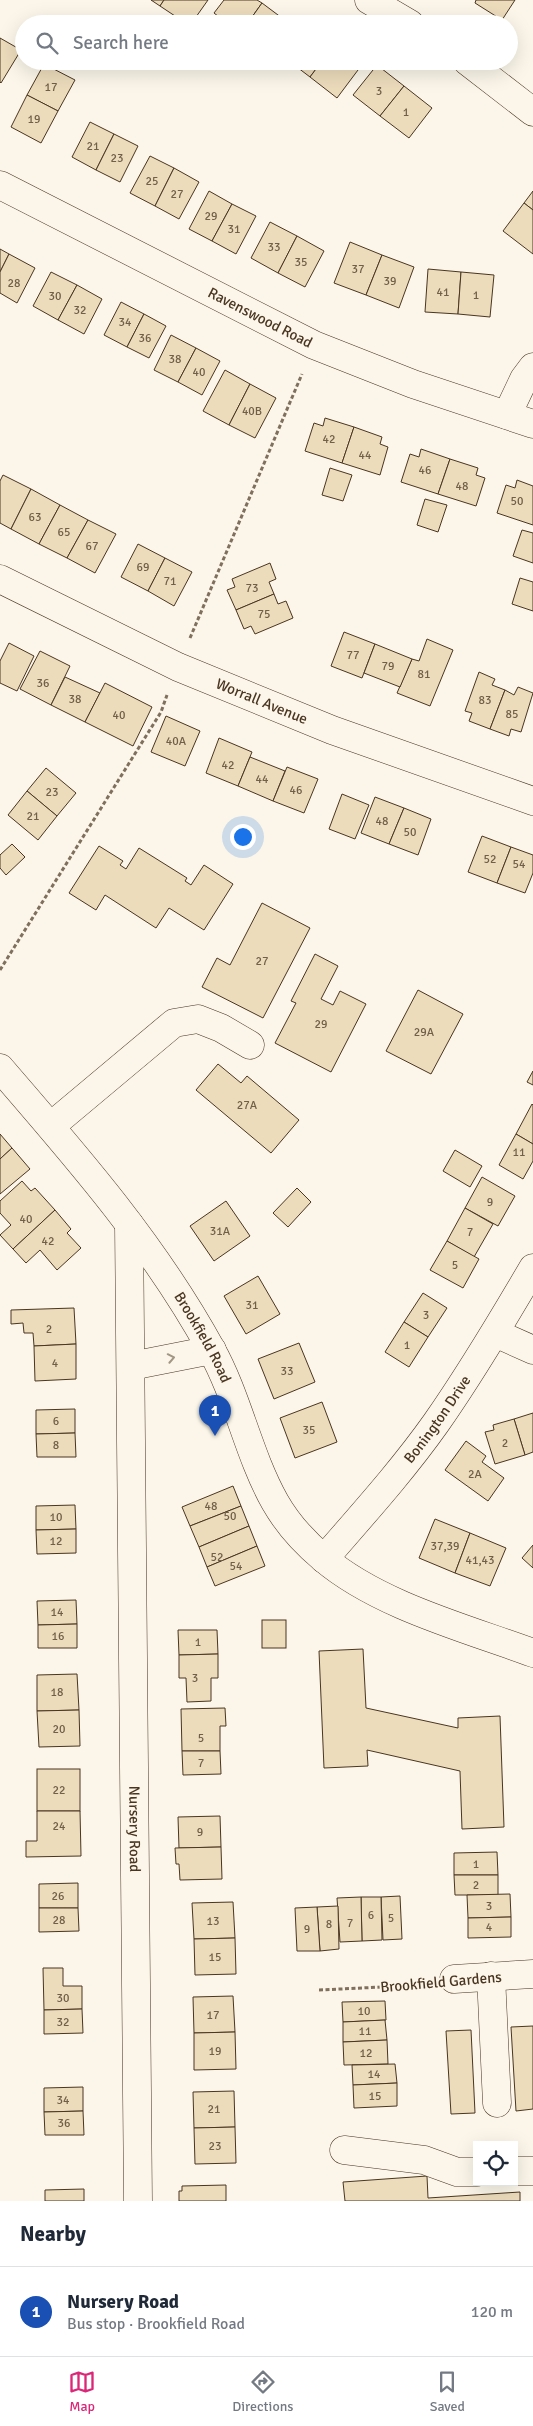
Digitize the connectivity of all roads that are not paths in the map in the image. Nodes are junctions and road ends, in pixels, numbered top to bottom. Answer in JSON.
{"nodes":[{"id":1,"x":370,"y":0,"type":"edge"},
{"id":2,"x":395,"y":15,"type":"edge"},
{"id":3,"x":479,"y":70,"type":"edge"},
{"id":4,"x":533,"y":112,"type":"edge"},
{"id":5,"x":0,"y":185,"type":"edge"},
{"id":6,"x":533,"y":367,"type":"edge"},
{"id":7,"x":507,"y":416,"type":"junction"},
{"id":8,"x":533,"y":424,"type":"edge"},
{"id":9,"x":0,"y":579,"type":"edge"},
{"id":10,"x":533,"y":801,"type":"edge"},
{"id":11,"x":250,"y":1045,"type":"dead end"},
{"id":12,"x":0,"y":1068,"type":"edge"},
{"id":13,"x":50,"y":1126,"type":"junction"},
{"id":14,"x":129,"y":1224,"type":"junction"},
{"id":15,"x":533,"y":1268,"type":"edge"},
{"id":16,"x":495,"y":1333,"type":"junction"},
{"id":17,"x":212,"y":1350,"type":"junction"},
{"id":18,"x":533,"y":1350,"type":"edge"},
{"id":19,"x":130,"y":1366,"type":"junction"},
{"id":20,"x":324,"y":1559,"type":"junction"},
{"id":21,"x":533,"y":1653,"type":"edge"},
{"id":22,"x":533,"y":1974,"type":"edge"},
{"id":23,"x":491,"y":1976,"type":"junction"},
{"id":24,"x":454,"y":1979,"type":"road end"},
{"id":25,"x":497,"y":2103,"type":"dead end"},
{"id":26,"x":344,"y":2150,"type":"dead end"},
{"id":27,"x":518,"y":2171,"type":"edge"},
{"id":28,"x":533,"y":2171,"type":"edge"},
{"id":29,"x":473,"y":2172,"type":"edge"},
{"id":30,"x":138,"y":2201,"type":"edge"}],
"edges":[{"from":1,"to":2,"type":"street"},
{"from":3,"to":4,"type":"street"},
{"from":5,"to":7,"type":"street","name":"Ravenswood Road"},
{"from":6,"to":7,"type":"street"},
{"from":7,"to":8,"type":"street","name":"Ravenswood Road"},
{"from":9,"to":10,"type":"street","name":"Worrall Avenue"},
{"from":11,"to":13,"type":"street"},
{"from":12,"to":13,"type":"street","name":"Brookfield Road"},
{"from":13,"to":14,"type":"street","name":"Brookfield Road"},
{"from":14,"to":17,"type":"street","name":"Brookfield Road"},
{"from":14,"to":19,"type":"street","name":"Nursery Road"},
{"from":15,"to":16,"type":"street","name":"Bonington Drive"},
{"from":16,"to":18,"type":"street"},
{"from":16,"to":20,"type":"street","name":"Bonington Drive"},
{"from":19,"to":17,"type":"street","one_way":true},
{"from":17,"to":20,"type":"street","name":"Brookfield Road"},
{"from":19,"to":30,"type":"street","name":"Nursery Road"},
{"from":20,"to":21,"type":"street","name":"Brookfield Road"},
{"from":22,"to":23,"type":"street","name":"Brookfield Gardens"},
{"from":23,"to":24,"type":"street","name":"Brookfield Gardens"},
{"from":23,"to":25,"type":"street"},
{"from":26,"to":29,"type":"street"},
{"from":27,"to":28,"type":"street"}]}
